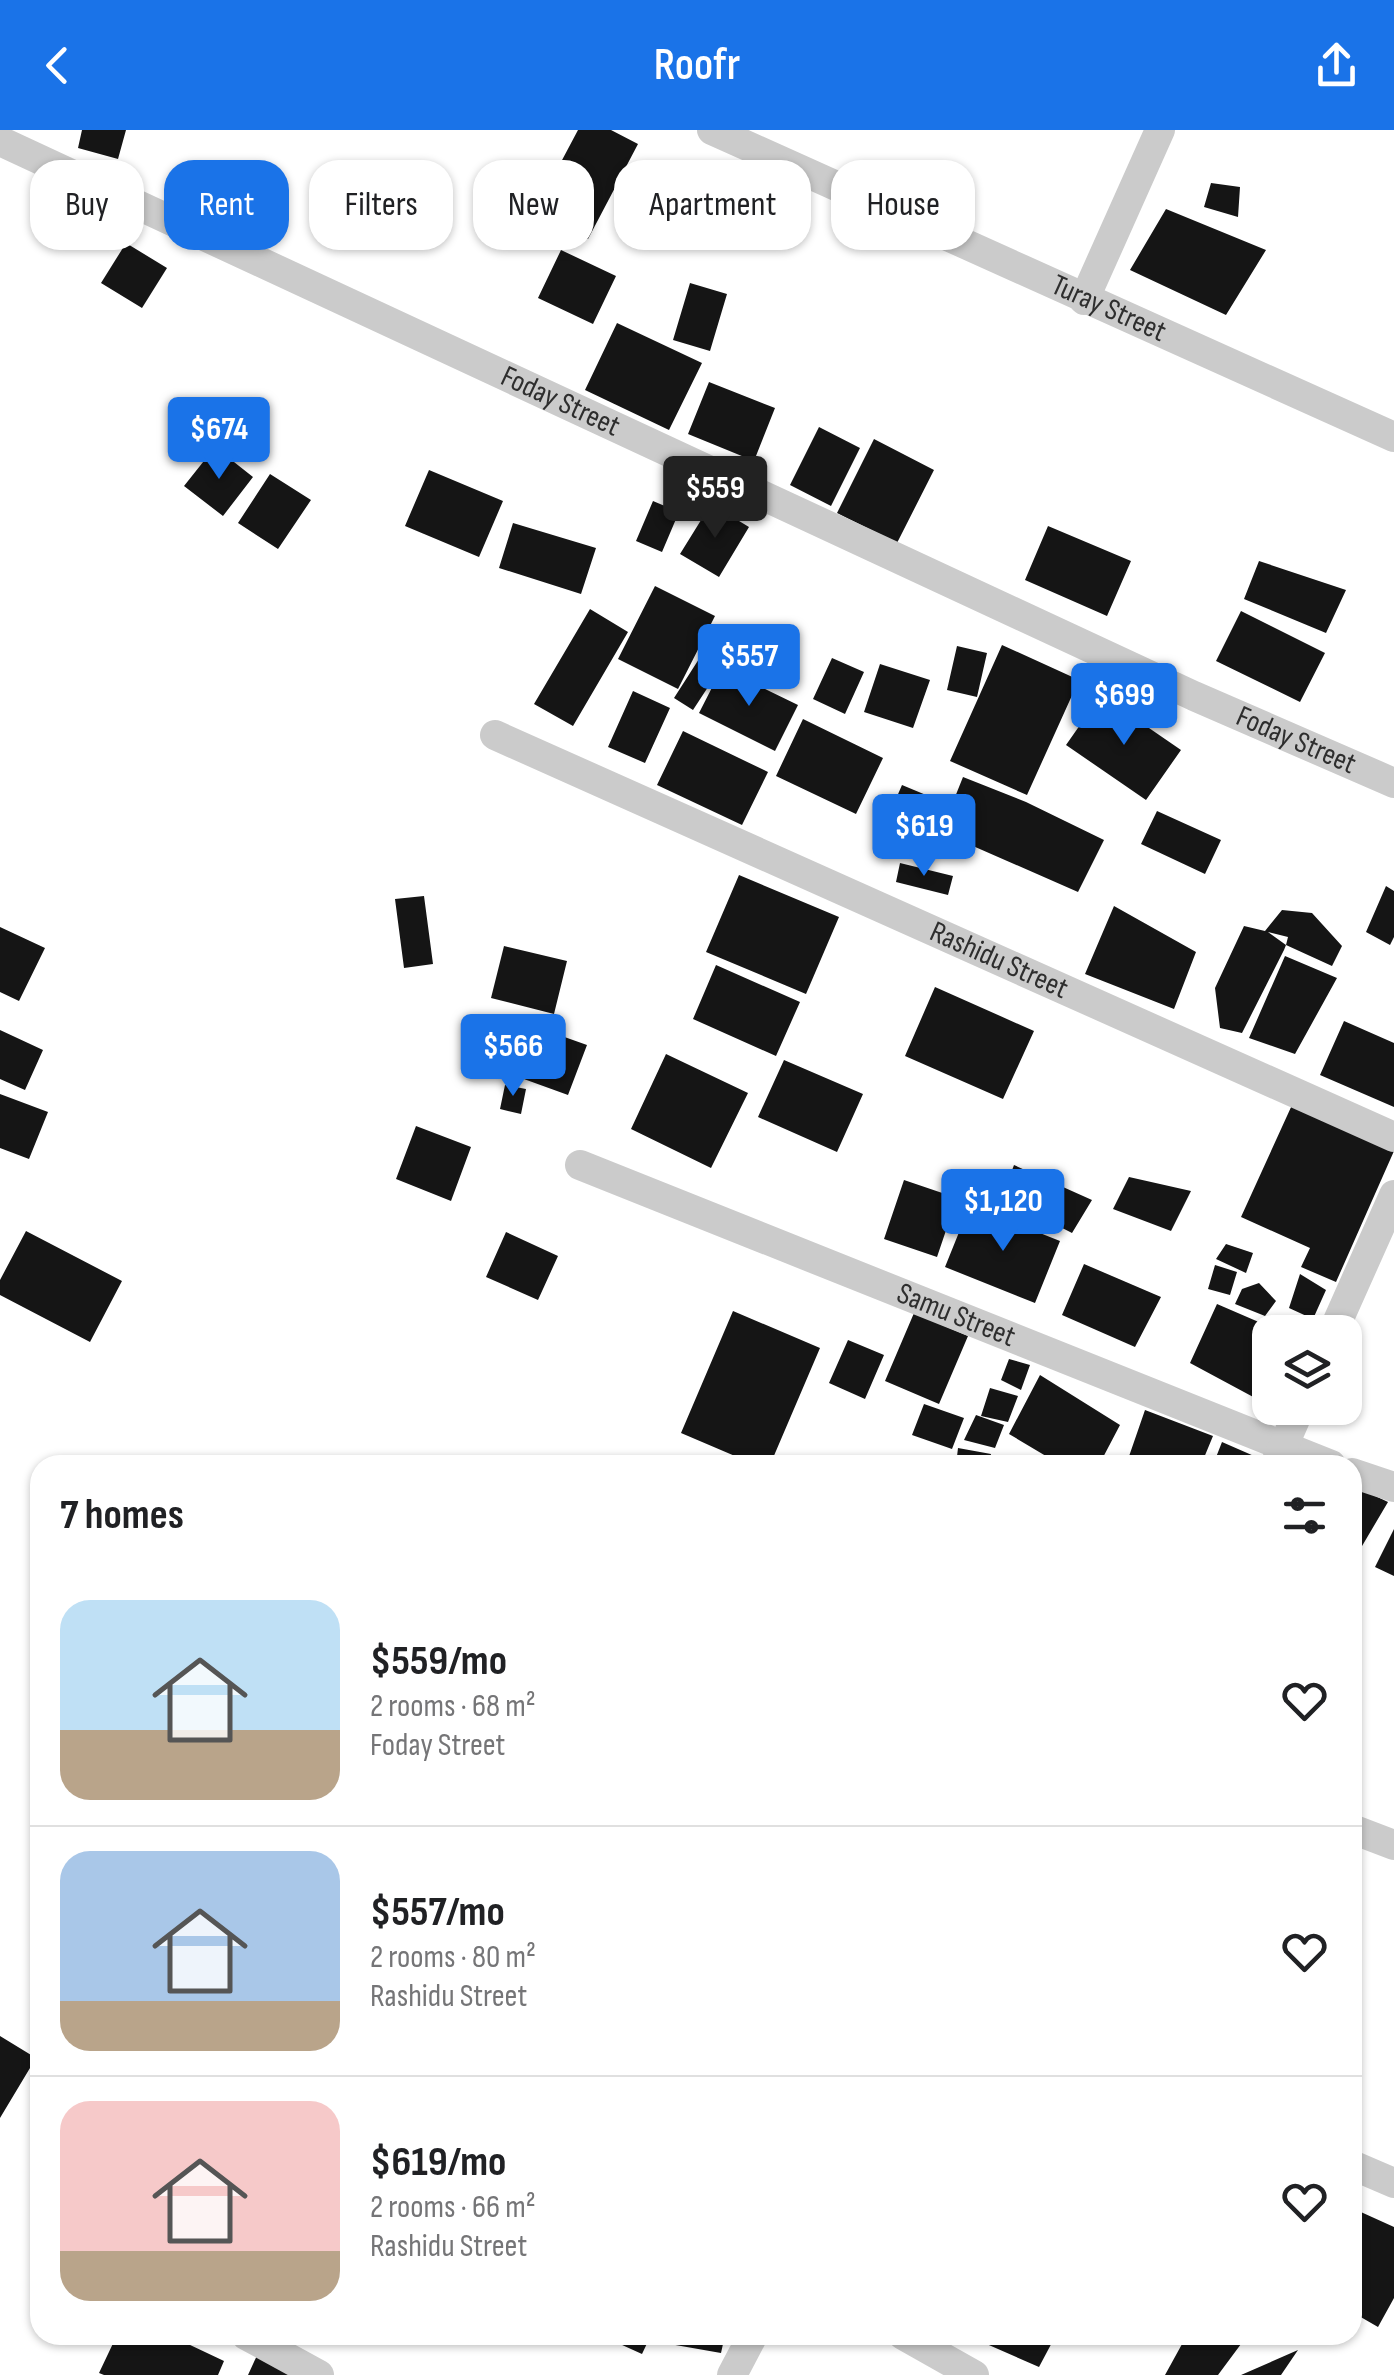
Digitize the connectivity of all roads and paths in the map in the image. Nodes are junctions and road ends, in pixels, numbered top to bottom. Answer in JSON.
{"nodes":[{"id":1,"x":712,"y":130,"type":"edge"},
{"id":2,"x":1160,"y":130,"type":"edge"},
{"id":3,"x":0,"y":142,"type":"edge"},
{"id":4,"x":1084,"y":300,"type":"junction"},
{"id":5,"x":1394,"y":437,"type":"edge"},
{"id":6,"x":495,"y":735,"type":"dead end"},
{"id":7,"x":1394,"y":782,"type":"edge"},
{"id":8,"x":1394,"y":1137,"type":"edge"},
{"id":9,"x":580,"y":1165,"type":"dead end"},
{"id":10,"x":1394,"y":1195,"type":"edge"},
{"id":11,"x":1341,"y":1315,"type":"edge"},
{"id":12,"x":1293,"y":1425,"type":"edge"},
{"id":13,"x":1277,"y":1455,"type":"edge"},
{"id":14,"x":1279,"y":1455,"type":"edge"},
{"id":15,"x":1362,"y":1476,"type":"edge"},
{"id":16,"x":1394,"y":1487,"type":"edge"},
{"id":17,"x":1362,"y":1833,"type":"edge"},
{"id":18,"x":1394,"y":1845,"type":"edge"},
{"id":19,"x":1362,"y":2170,"type":"edge"},
{"id":20,"x":1394,"y":2184,"type":"edge"},
{"id":21,"x":264,"y":2345,"type":"edge"},
{"id":22,"x":748,"y":2345,"type":"edge"},
{"id":23,"x":920,"y":2345,"type":"edge"},
{"id":24,"x":319,"y":2375,"type":"edge"},
{"id":25,"x":732,"y":2375,"type":"edge"},
{"id":26,"x":974,"y":2375,"type":"edge"}],
"edges":[{"from":1,"to":4,"type":"street","name":"Turay Street"},
{"from":2,"to":4,"type":"street"},
{"from":3,"to":7,"type":"street","name":"Foday Street"},
{"from":4,"to":5,"type":"street","name":"Turay Street"},
{"from":6,"to":8,"type":"street","name":"Rashidu Street"},
{"from":9,"to":13,"type":"street","name":"Samu Street"},
{"from":10,"to":11,"type":"street"},
{"from":12,"to":14,"type":"street"},
{"from":15,"to":16,"type":"street"},
{"from":17,"to":18,"type":"street"},
{"from":19,"to":20,"type":"street"},
{"from":21,"to":24,"type":"street"},
{"from":22,"to":25,"type":"street"},
{"from":23,"to":26,"type":"street"}]}
